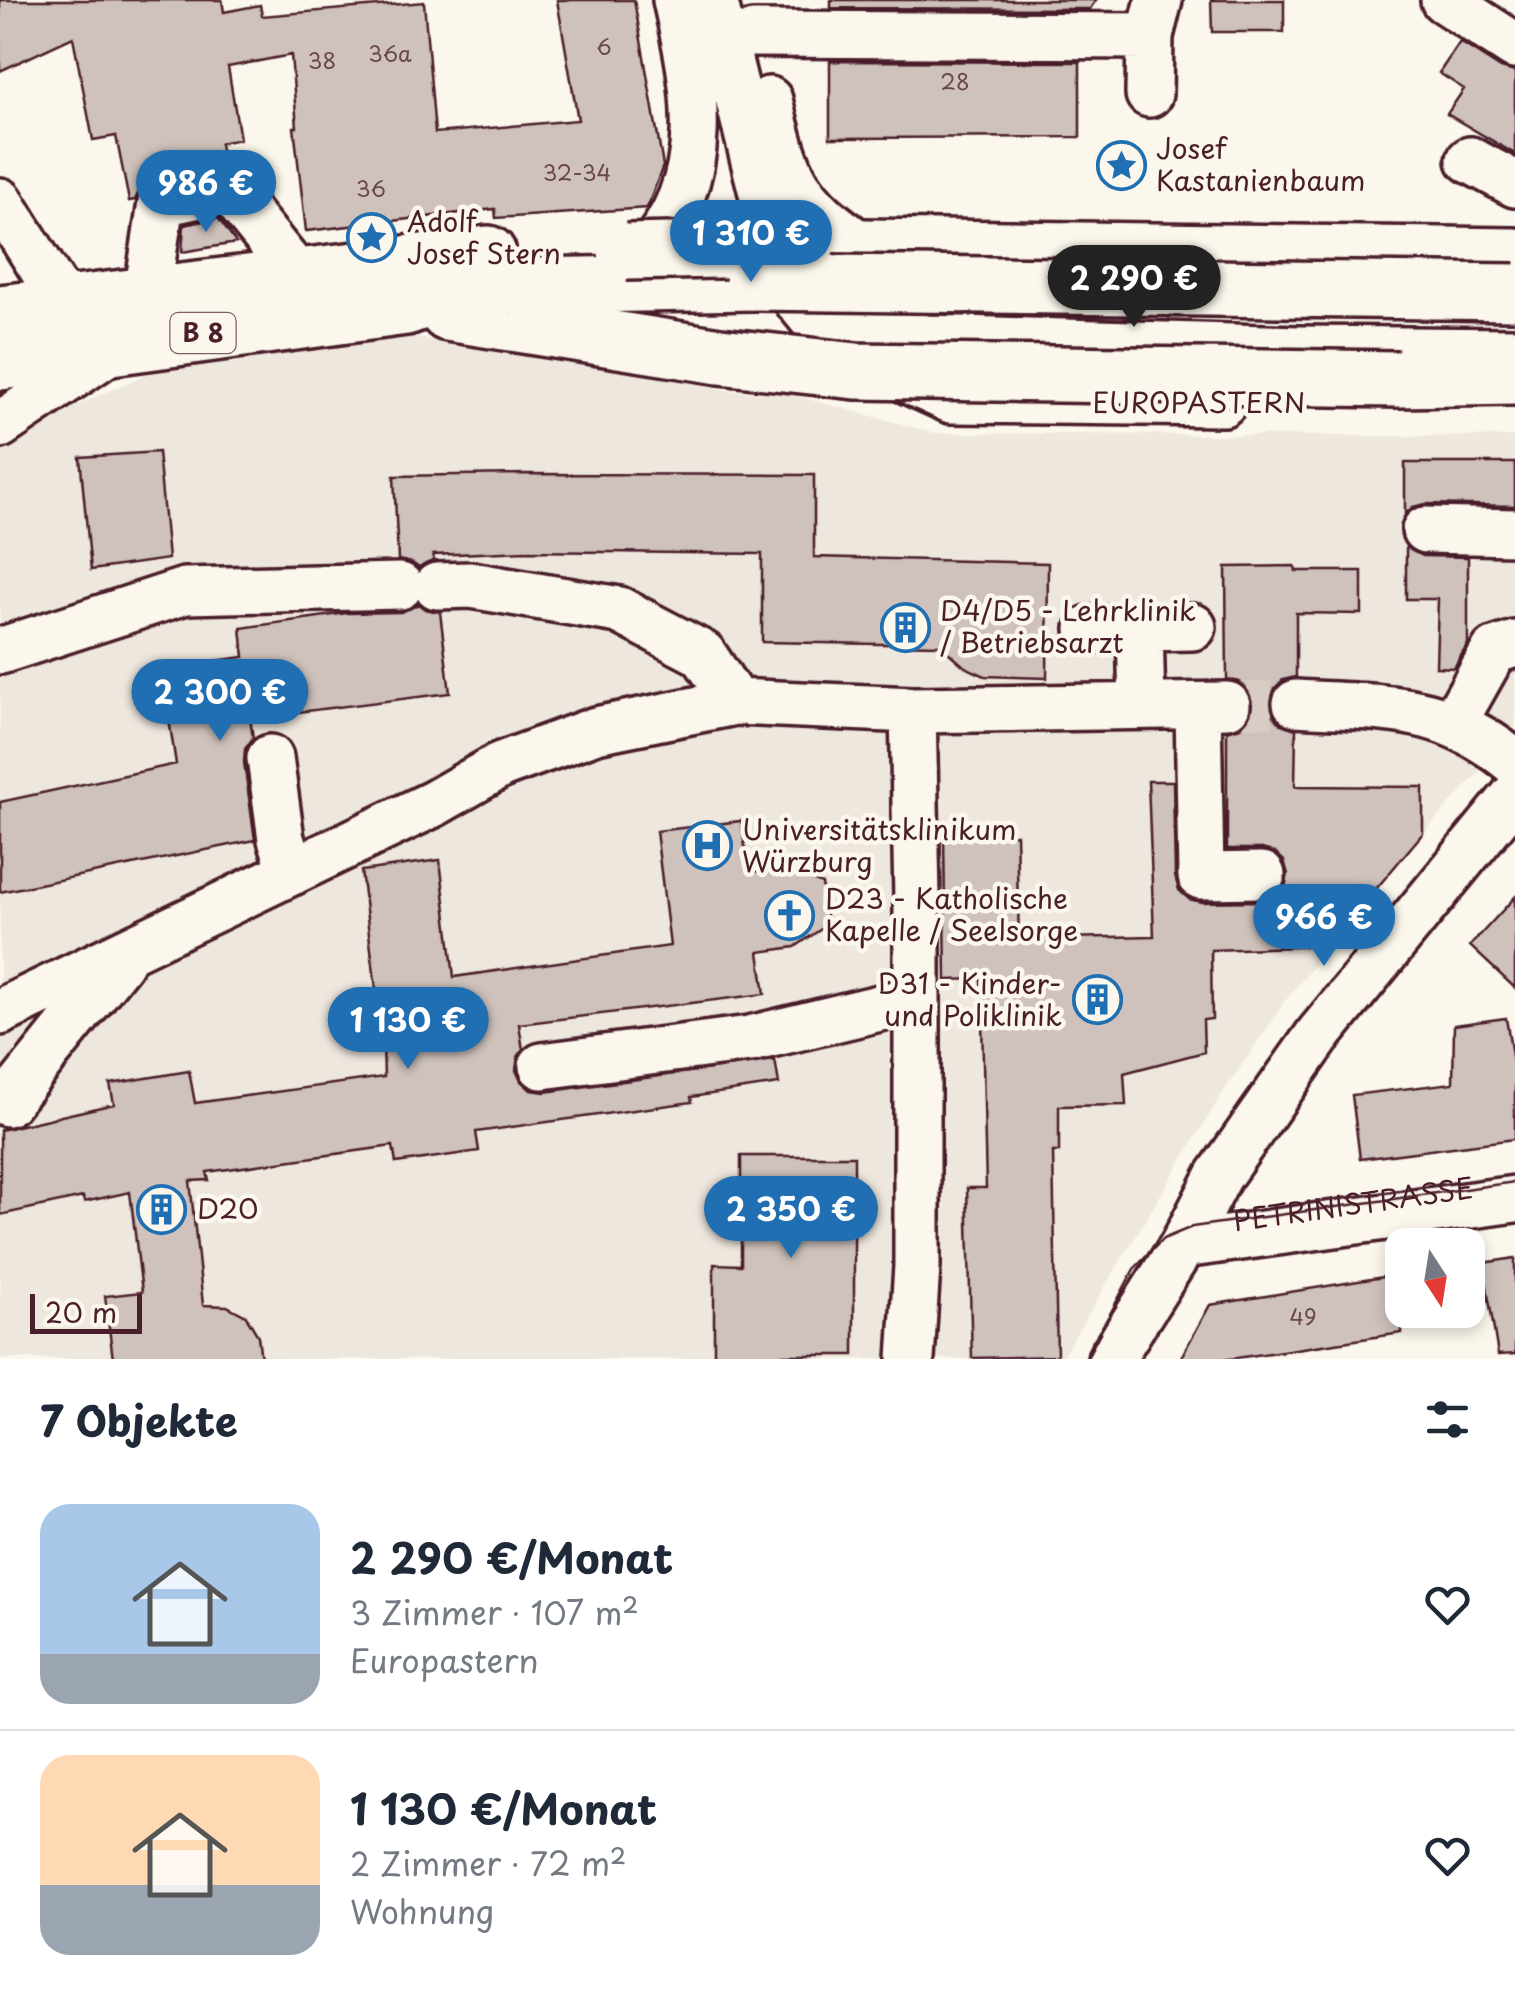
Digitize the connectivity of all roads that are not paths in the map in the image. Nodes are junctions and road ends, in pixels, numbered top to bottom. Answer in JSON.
{"nodes":[{"id":1,"x":676,"y":0,"type":"edge"},
{"id":2,"x":714,"y":0,"type":"edge"},
{"id":3,"x":1444,"y":0,"type":"edge"},
{"id":4,"x":749,"y":17,"type":"edge"},
{"id":5,"x":1154,"y":18,"type":"edge"},
{"id":6,"x":1515,"y":46,"type":"edge"},
{"id":7,"x":1149,"y":94,"type":"dead end"},
{"id":8,"x":1470,"y":160,"type":"dead end"},
{"id":9,"x":1515,"y":184,"type":"edge"},
{"id":10,"x":0,"y":201,"type":"edge"},
{"id":11,"x":1515,"y":231,"type":"edge"},
{"id":12,"x":864,"y":246,"type":"junction"},
{"id":13,"x":984,"y":250,"type":"junction"},
{"id":14,"x":636,"y":252,"type":"junction"},
{"id":15,"x":1515,"y":256,"type":"edge"},
{"id":16,"x":763,"y":262,"type":"junction"},
{"id":17,"x":298,"y":276,"type":"junction"},
{"id":18,"x":813,"y":282,"type":"junction"},
{"id":19,"x":1515,"y":292,"type":"edge"},
{"id":20,"x":147,"y":294,"type":"junction"},
{"id":21,"x":64,"y":305,"type":"junction"},
{"id":22,"x":406,"y":306,"type":"junction"},
{"id":23,"x":1515,"y":307,"type":"edge"},
{"id":24,"x":0,"y":313,"type":"edge"},
{"id":25,"x":121,"y":343,"type":"junction"},
{"id":26,"x":1515,"y":350,"type":"edge"},
{"id":27,"x":0,"y":362,"type":"edge"},
{"id":28,"x":1515,"y":377,"type":"edge"},
{"id":29,"x":1515,"y":402,"type":"edge"},
{"id":30,"x":0,"y":426,"type":"edge"},
{"id":31,"x":1425,"y":530,"type":"dead end"},
{"id":32,"x":1515,"y":532,"type":"edge"},
{"id":33,"x":1193,"y":627,"type":"dead end"},
{"id":34,"x":1140,"y":628,"type":"junction"},
{"id":35,"x":1089,"y":629,"type":"dead end"},
{"id":36,"x":1515,"y":644,"type":"edge"},
{"id":37,"x":0,"y":650,"type":"edge"},
{"id":38,"x":736,"y":702,"type":"junction"},
{"id":39,"x":1296,"y":703,"type":"tunnel mouth"},
{"id":40,"x":1142,"y":706,"type":"junction"},
{"id":41,"x":913,"y":710,"type":"junction"},
{"id":42,"x":1454,"y":722,"type":"junction"},
{"id":43,"x":270,"y":758,"type":"dead end"},
{"id":44,"x":1515,"y":764,"type":"edge"},
{"id":45,"x":1515,"y":795,"type":"edge"},
{"id":46,"x":292,"y":872,"type":"junction"},
{"id":47,"x":1262,"y":875,"type":"dead end"},
{"id":48,"x":128,"y":952,"type":"junction"},
{"id":49,"x":918,"y":999,"type":"junction"},
{"id":50,"x":0,"y":1012,"type":"edge"},
{"id":51,"x":542,"y":1066,"type":"dead end"},
{"id":52,"x":0,"y":1098,"type":"edge"},
{"id":53,"x":1515,"y":1182,"type":"edge"},
{"id":54,"x":1515,"y":1199,"type":"edge"},
{"id":55,"x":1187,"y":1236,"type":"junction"},
{"id":56,"x":911,"y":1359,"type":"edge"},
{"id":57,"x":1111,"y":1359,"type":"edge"}],
"edges":[{"from":1,"to":14,"type":"street"},
{"from":2,"to":16,"type":"street","name":"EUROPASTERN"},
{"from":3,"to":6,"type":"street"},
{"from":4,"to":5,"type":"street"},
{"from":4,"to":12,"type":"street"},
{"from":5,"to":7,"type":"street"},
{"from":8,"to":9,"type":"street"},
{"from":10,"to":21,"type":"street"},
{"from":11,"to":13,"type":"main road"},
{"from":12,"to":13,"type":"main road","number":"B 8"},
{"from":12,"to":14,"type":"main road","number":"B 8","bridge":true},
{"from":13,"to":15,"type":"main road","number":"B 8"},
{"from":14,"to":17,"type":"main road","number":"B 8"},
{"from":16,"to":18,"type":"street","name":"EUROPASTERN"},
{"from":16,"to":19,"type":"main road","number":"B 8","bridge":true},
{"from":16,"to":22,"type":"main road","number":"B 8"},
{"from":16,"to":29,"type":"street","name":"EUROPASTERN"},
{"from":17,"to":20,"type":"main road","number":"B 8"},
{"from":17,"to":20,"type":"street"},
{"from":18,"to":23,"type":"street"},
{"from":18,"to":26,"type":"street","name":"EUROPASTERN"},
{"from":20,"to":21,"type":"main road","number":"B 8"},
{"from":21,"to":24,"type":"main road","number":"B 8"},
{"from":22,"to":25,"type":"main road","number":"B 8"},
{"from":22,"to":28,"type":"main road","name":"EUROPASTERN","bridge":true},
{"from":25,"to":27,"type":"main road","number":"B 8"},
{"from":25,"to":30,"type":"street"},
{"from":31,"to":32,"type":"street"},
{"from":33,"to":34,"type":"street"},
{"from":34,"to":35,"type":"street"},
{"from":34,"to":40,"type":"street"},
{"from":36,"to":42,"type":"street"},
{"from":37,"to":38,"type":"street"},
{"from":38,"to":41,"type":"street"},
{"from":38,"to":46,"type":"street"},
{"from":39,"to":42,"type":"street"},
{"from":40,"to":41,"type":"street"},
{"from":40,"to":47,"type":"street"},
{"from":41,"to":49,"type":"street"},
{"from":42,"to":44,"type":"street"},
{"from":43,"to":46,"type":"street"},
{"from":45,"to":55,"type":"street"},
{"from":46,"to":48,"type":"street"},
{"from":48,"to":50,"type":"street"},
{"from":48,"to":52,"type":"street"},
{"from":49,"to":51,"type":"street"},
{"from":49,"to":56,"type":"street"},
{"from":53,"to":55,"type":"street","name":"PETRINISTRASSE"},
{"from":54,"to":55,"type":"street","name":"PETRINISTRASSE"},
{"from":55,"to":57,"type":"street"}]}
